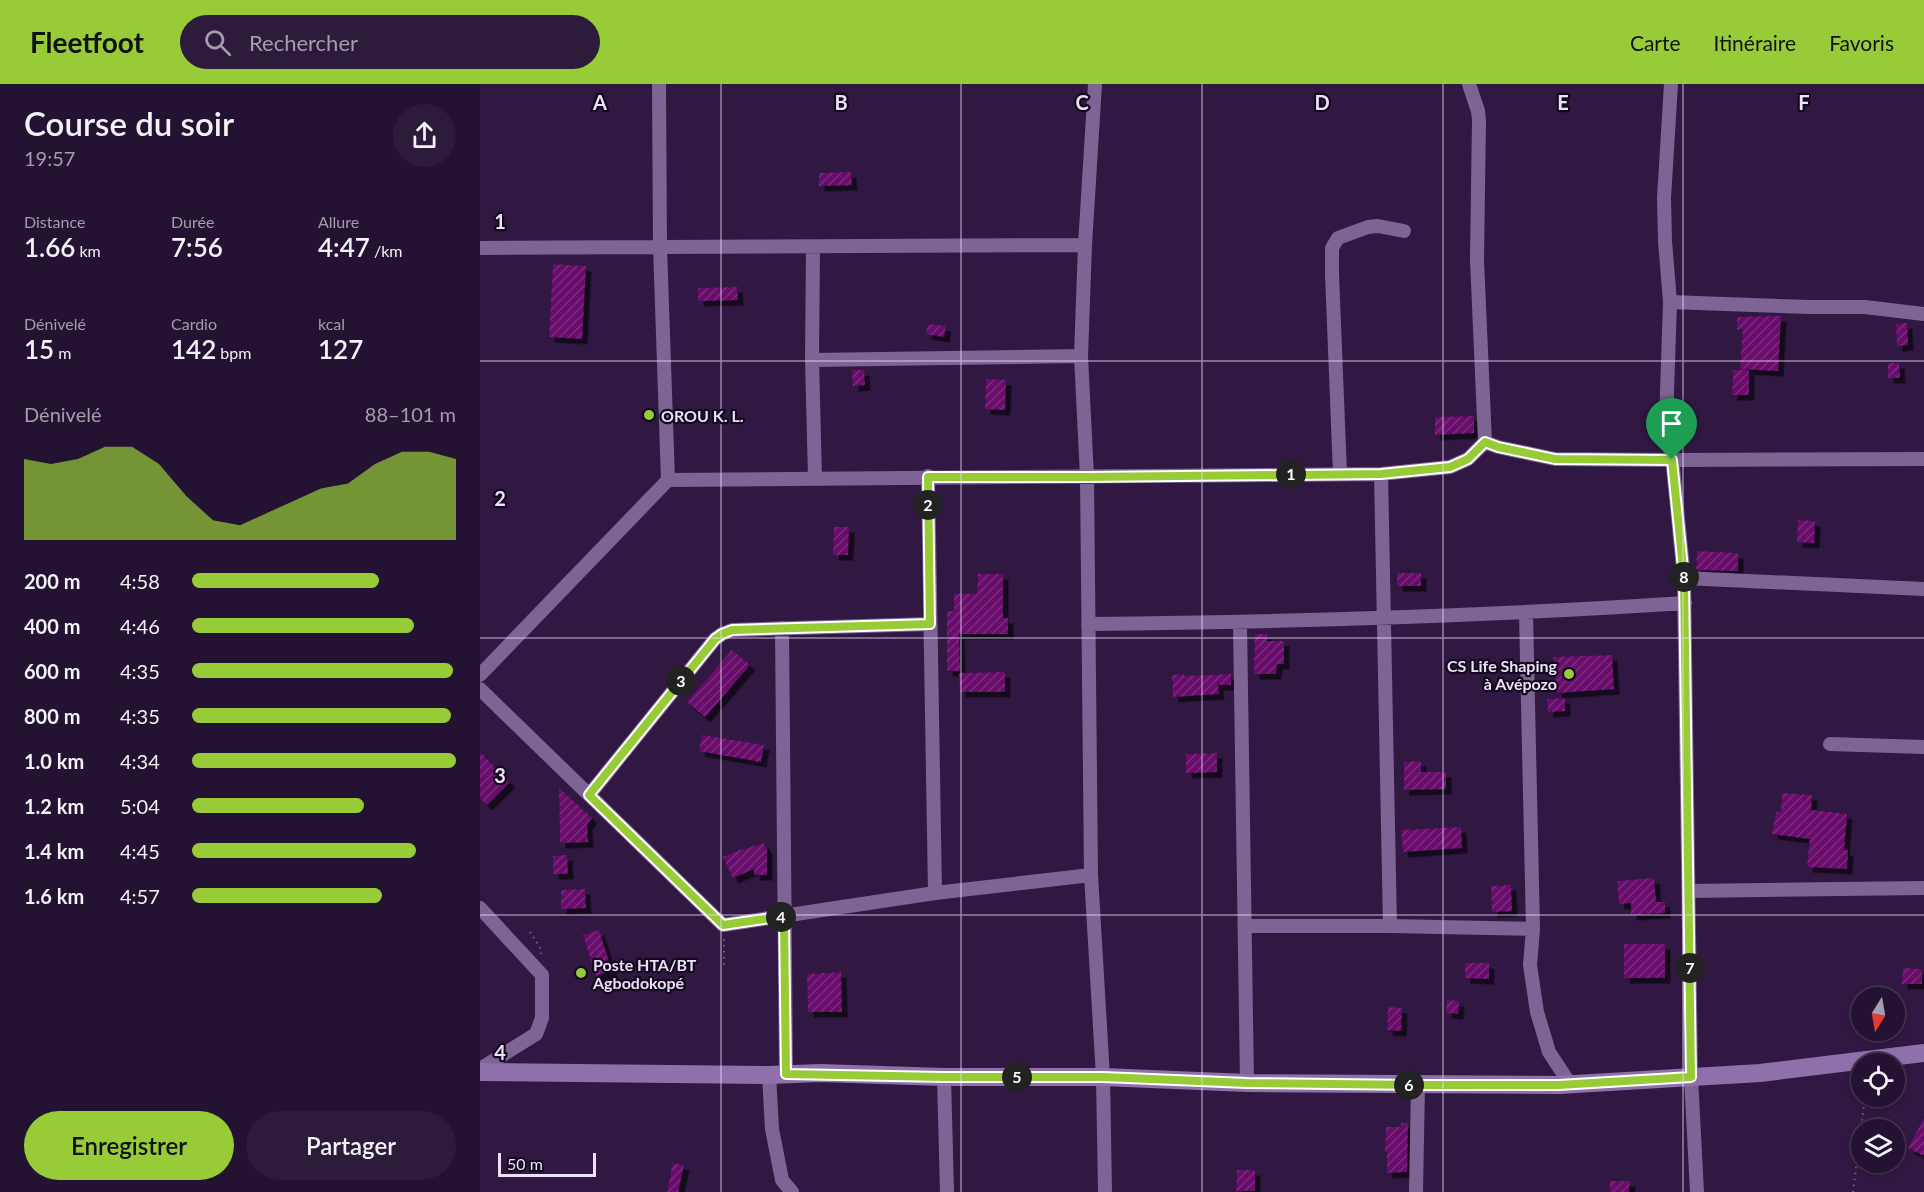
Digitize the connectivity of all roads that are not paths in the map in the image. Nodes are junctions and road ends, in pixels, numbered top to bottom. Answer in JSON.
{"nodes":[{"id":1,"x":659,"y":84,"type":"edge"},
{"id":2,"x":1095,"y":84,"type":"edge"},
{"id":3,"x":1469,"y":84,"type":"edge"},
{"id":4,"x":1671,"y":84,"type":"edge"},
{"id":5,"x":1404,"y":231,"type":"dead end"},
{"id":6,"x":1085,"y":244,"type":"junction"},
{"id":7,"x":660,"y":247,"type":"junction"},
{"id":8,"x":813,"y":247,"type":"junction"},
{"id":9,"x":480,"y":248,"type":"edge"},
{"id":10,"x":1670,"y":302,"type":"junction"},
{"id":11,"x":1924,"y":314,"type":"edge"},
{"id":12,"x":1082,"y":356,"type":"junction"},
{"id":13,"x":812,"y":360,"type":"junction"},
{"id":14,"x":1485,"y":442,"type":"junction"},
{"id":15,"x":1924,"y":459,"type":"edge"},
{"id":16,"x":1672,"y":460,"type":"junction"},
{"id":17,"x":1340,"y":474,"type":"junction"},
{"id":18,"x":1381,"y":474,"type":"junction"},
{"id":19,"x":928,"y":477,"type":"junction"},
{"id":20,"x":1087,"y":477,"type":"junction"},
{"id":21,"x":815,"y":478,"type":"junction"},
{"id":22,"x":668,"y":480,"type":"junction"},
{"id":23,"x":1684,"y":578,"type":"junction"},
{"id":24,"x":1924,"y":589,"type":"edge"},
{"id":25,"x":1685,"y":603,"type":"junction"},
{"id":26,"x":1526,"y":613,"type":"junction"},
{"id":27,"x":1385,"y":617,"type":"junction"},
{"id":28,"x":1240,"y":623,"type":"junction"},
{"id":29,"x":930,"y":624,"type":"junction"},
{"id":30,"x":1088,"y":624,"type":"junction"},
{"id":31,"x":782,"y":628,"type":"junction"},
{"id":32,"x":480,"y":675,"type":"edge"},
{"id":33,"x":480,"y":689,"type":"edge"},
{"id":34,"x":1830,"y":744,"type":"dead end"},
{"id":35,"x":1924,"y":747,"type":"edge"},
{"id":36,"x":589,"y":795,"type":"junction"},
{"id":37,"x":1091,"y":875,"type":"junction"},
{"id":38,"x":1924,"y":888,"type":"edge"},
{"id":39,"x":1690,"y":891,"type":"junction"},
{"id":40,"x":935,"y":893,"type":"junction"},
{"id":41,"x":480,"y":908,"type":"edge"},
{"id":42,"x":784,"y":916,"type":"junction"},
{"id":43,"x":1245,"y":926,"type":"junction"},
{"id":44,"x":1390,"y":926,"type":"junction"},
{"id":45,"x":1533,"y":930,"type":"junction"},
{"id":46,"x":1924,"y":1053,"type":"edge"},
{"id":47,"x":480,"y":1071,"type":"edge"},
{"id":48,"x":778,"y":1074,"type":"junction"},
{"id":49,"x":944,"y":1077,"type":"junction"},
{"id":50,"x":1103,"y":1077,"type":"junction"},
{"id":51,"x":1691,"y":1077,"type":"junction"},
{"id":52,"x":1247,"y":1083,"type":"junction"},
{"id":53,"x":1570,"y":1084,"type":"junction"},
{"id":54,"x":1418,"y":1085,"type":"junction"},
{"id":55,"x":792,"y":1192,"type":"edge"},
{"id":56,"x":947,"y":1192,"type":"edge"},
{"id":57,"x":1105,"y":1192,"type":"edge"},
{"id":58,"x":1416,"y":1192,"type":"edge"},
{"id":59,"x":1696,"y":1192,"type":"edge"}],
"edges":[{"from":1,"to":7,"type":"street"},
{"from":2,"to":6,"type":"street"},
{"from":3,"to":14,"type":"street"},
{"from":4,"to":10,"type":"street"},
{"from":5,"to":17,"type":"street"},
{"from":6,"to":8,"type":"street"},
{"from":6,"to":12,"type":"street"},
{"from":7,"to":8,"type":"street"},
{"from":7,"to":9,"type":"street"},
{"from":7,"to":22,"type":"street"},
{"from":8,"to":13,"type":"street"},
{"from":10,"to":11,"type":"street"},
{"from":10,"to":16,"type":"street"},
{"from":12,"to":13,"type":"street"},
{"from":12,"to":20,"type":"street"},
{"from":13,"to":21,"type":"street"},
{"from":14,"to":16,"type":"street"},
{"from":14,"to":18,"type":"street"},
{"from":15,"to":16,"type":"street"},
{"from":16,"to":23,"type":"street"},
{"from":17,"to":18,"type":"street"},
{"from":17,"to":20,"type":"street"},
{"from":18,"to":27,"type":"street"},
{"from":19,"to":20,"type":"street"},
{"from":19,"to":21,"type":"street"},
{"from":19,"to":29,"type":"street"},
{"from":20,"to":30,"type":"street"},
{"from":21,"to":22,"type":"street"},
{"from":22,"to":32,"type":"street"},
{"from":23,"to":24,"type":"street"},
{"from":23,"to":25,"type":"street"},
{"from":25,"to":26,"type":"street"},
{"from":25,"to":39,"type":"street"},
{"from":26,"to":27,"type":"street"},
{"from":26,"to":45,"type":"street"},
{"from":27,"to":28,"type":"street"},
{"from":27,"to":44,"type":"street"},
{"from":28,"to":30,"type":"street"},
{"from":28,"to":43,"type":"street"},
{"from":29,"to":31,"type":"street"},
{"from":29,"to":40,"type":"street"},
{"from":30,"to":37,"type":"street"},
{"from":31,"to":36,"type":"street"},
{"from":31,"to":42,"type":"street"},
{"from":33,"to":36,"type":"street"},
{"from":34,"to":35,"type":"street"},
{"from":36,"to":42,"type":"street"},
{"from":37,"to":40,"type":"street"},
{"from":37,"to":50,"type":"street"},
{"from":38,"to":39,"type":"street"},
{"from":39,"to":51,"type":"street"},
{"from":40,"to":42,"type":"street"},
{"from":41,"to":47,"type":"street"},
{"from":42,"to":48,"type":"street"},
{"from":43,"to":44,"type":"street"},
{"from":43,"to":52,"type":"street"},
{"from":44,"to":45,"type":"street"},
{"from":45,"to":53,"type":"street"},
{"from":46,"to":51,"type":"street"},
{"from":47,"to":48,"type":"street"},
{"from":48,"to":49,"type":"street"},
{"from":48,"to":55,"type":"street"},
{"from":49,"to":50,"type":"street"},
{"from":49,"to":56,"type":"street"},
{"from":50,"to":52,"type":"street"},
{"from":50,"to":57,"type":"street"},
{"from":51,"to":53,"type":"street"},
{"from":51,"to":59,"type":"street"},
{"from":52,"to":54,"type":"street"},
{"from":53,"to":54,"type":"street"},
{"from":54,"to":58,"type":"street"}]}
